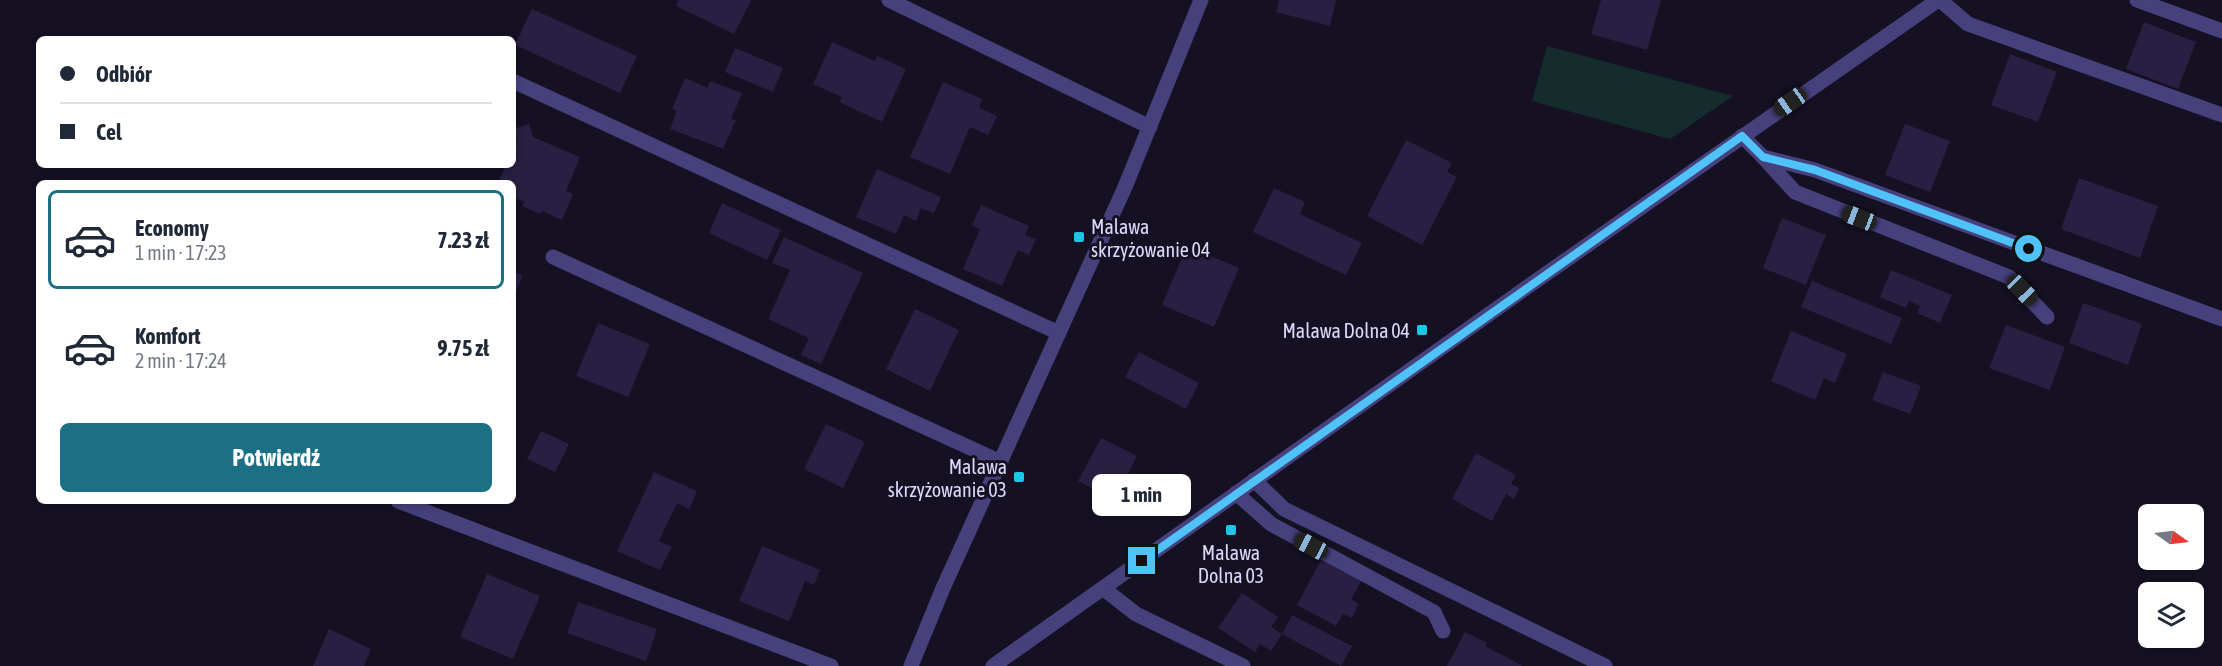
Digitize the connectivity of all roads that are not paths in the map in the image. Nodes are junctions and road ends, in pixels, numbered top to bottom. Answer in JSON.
{"nodes":[{"id":1,"x":889,"y":0,"type":"edge"},
{"id":2,"x":1200,"y":0,"type":"edge"},
{"id":3,"x":1939,"y":0,"type":"edge"},
{"id":4,"x":2137,"y":0,"type":"edge"},
{"id":5,"x":2222,"y":32,"type":"edge"},
{"id":6,"x":516,"y":82,"type":"edge"},
{"id":7,"x":2222,"y":116,"type":"edge"},
{"id":8,"x":1150,"y":127,"type":"junction"},
{"id":9,"x":1742,"y":136,"type":"junction"},
{"id":10,"x":1763,"y":157,"type":"junction"},
{"id":11,"x":553,"y":257,"type":"dead end"},
{"id":12,"x":2047,"y":317,"type":"dead end"},
{"id":13,"x":2222,"y":319,"type":"edge"},
{"id":14,"x":1059,"y":333,"type":"junction"},
{"id":15,"x":1001,"y":462,"type":"junction"},
{"id":16,"x":1254,"y":480,"type":"junction"},
{"id":17,"x":1236,"y":493,"type":"junction"},
{"id":18,"x":406,"y":504,"type":"edge"},
{"id":19,"x":1104,"y":589,"type":"junction"},
{"id":20,"x":1443,"y":631,"type":"dead end"},
{"id":21,"x":831,"y":666,"type":"edge"},
{"id":22,"x":911,"y":666,"type":"edge"},
{"id":23,"x":994,"y":666,"type":"edge"},
{"id":24,"x":1243,"y":666,"type":"edge"},
{"id":25,"x":1605,"y":666,"type":"edge"}],
"edges":[{"from":1,"to":8,"type":"street"},
{"from":2,"to":8,"type":"street"},
{"from":3,"to":7,"type":"street"},
{"from":3,"to":9,"type":"street"},
{"from":4,"to":5,"type":"street"},
{"from":6,"to":14,"type":"street"},
{"from":8,"to":14,"type":"street"},
{"from":9,"to":10,"type":"street"},
{"from":9,"to":16,"type":"street"},
{"from":10,"to":12,"type":"street"},
{"from":10,"to":13,"type":"street"},
{"from":11,"to":15,"type":"street"},
{"from":14,"to":15,"type":"street"},
{"from":15,"to":22,"type":"street"},
{"from":16,"to":17,"type":"street"},
{"from":16,"to":25,"type":"street"},
{"from":17,"to":19,"type":"street"},
{"from":17,"to":20,"type":"street"},
{"from":18,"to":21,"type":"street"},
{"from":19,"to":23,"type":"street"},
{"from":19,"to":24,"type":"street"}]}
